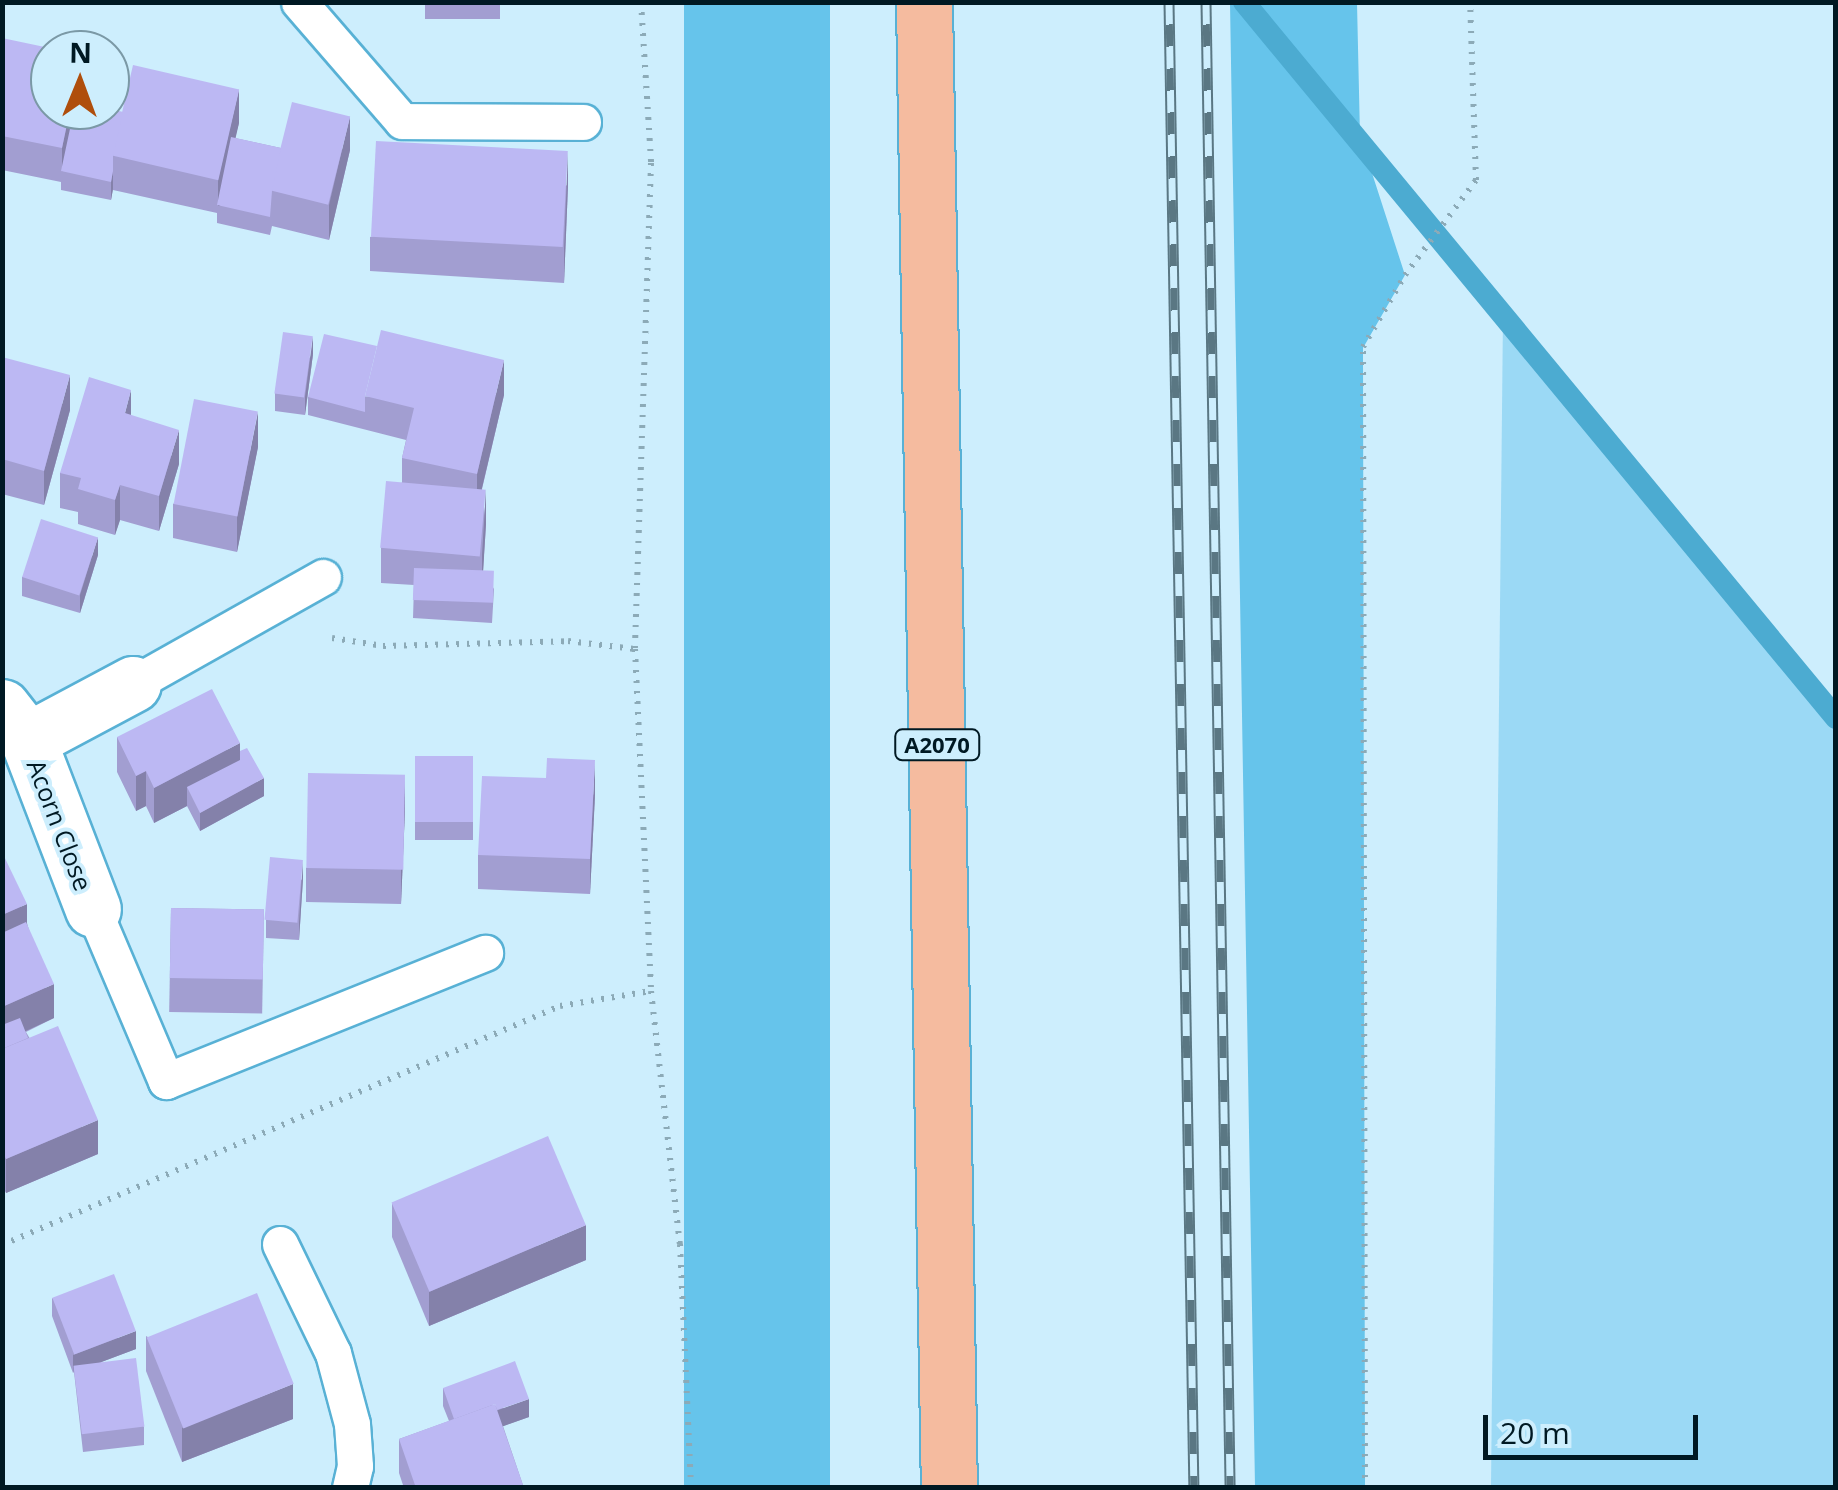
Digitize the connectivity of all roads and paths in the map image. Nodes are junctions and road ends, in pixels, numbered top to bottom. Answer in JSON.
{"nodes":[{"id":1,"x":299,"y":2,"type":"edge"},
{"id":2,"x":641,"y":2,"type":"edge"},
{"id":3,"x":924,"y":2,"type":"edge"},
{"id":4,"x":1470,"y":2,"type":"edge"},
{"id":5,"x":583,"y":122,"type":"dead end"},
{"id":6,"x":324,"y":577,"type":"dead end"},
{"id":7,"x":320,"y":637,"type":"dead end"},
{"id":8,"x":635,"y":649,"type":"junction"},
{"id":9,"x":133,"y":684,"type":"joint"},
{"id":10,"x":15,"y":724,"type":"edge"},
{"id":11,"x":92,"y":909,"type":"joint"},
{"id":12,"x":485,"y":953,"type":"dead end"},
{"id":13,"x":650,"y":990,"type":"junction"},
{"id":14,"x":280,"y":1244,"type":"dead end"},
{"id":15,"x":2,"y":1245,"type":"edge"},
{"id":16,"x":350,"y":1488,"type":"edge"},
{"id":17,"x":690,"y":1488,"type":"edge"},
{"id":18,"x":950,"y":1488,"type":"edge"},
{"id":19,"x":1366,"y":1488,"type":"edge"}],
"edges":[{"from":1,"to":5,"type":"lane"},
{"from":2,"to":8,"type":"path"},
{"from":3,"to":18,"type":"highway","number":"A2070"},
{"from":4,"to":19,"type":"path"},
{"from":6,"to":9,"type":"lane"},
{"from":7,"to":8,"type":"path"},
{"from":8,"to":13,"type":"path"},
{"from":9,"to":10,"type":"street","name":"Acorn Close"},
{"from":10,"to":11,"type":"street","name":"Acorn Close"},
{"from":11,"to":12,"type":"lane"},
{"from":13,"to":15,"type":"path"},
{"from":13,"to":17,"type":"path"},
{"from":14,"to":16,"type":"lane"}]}
